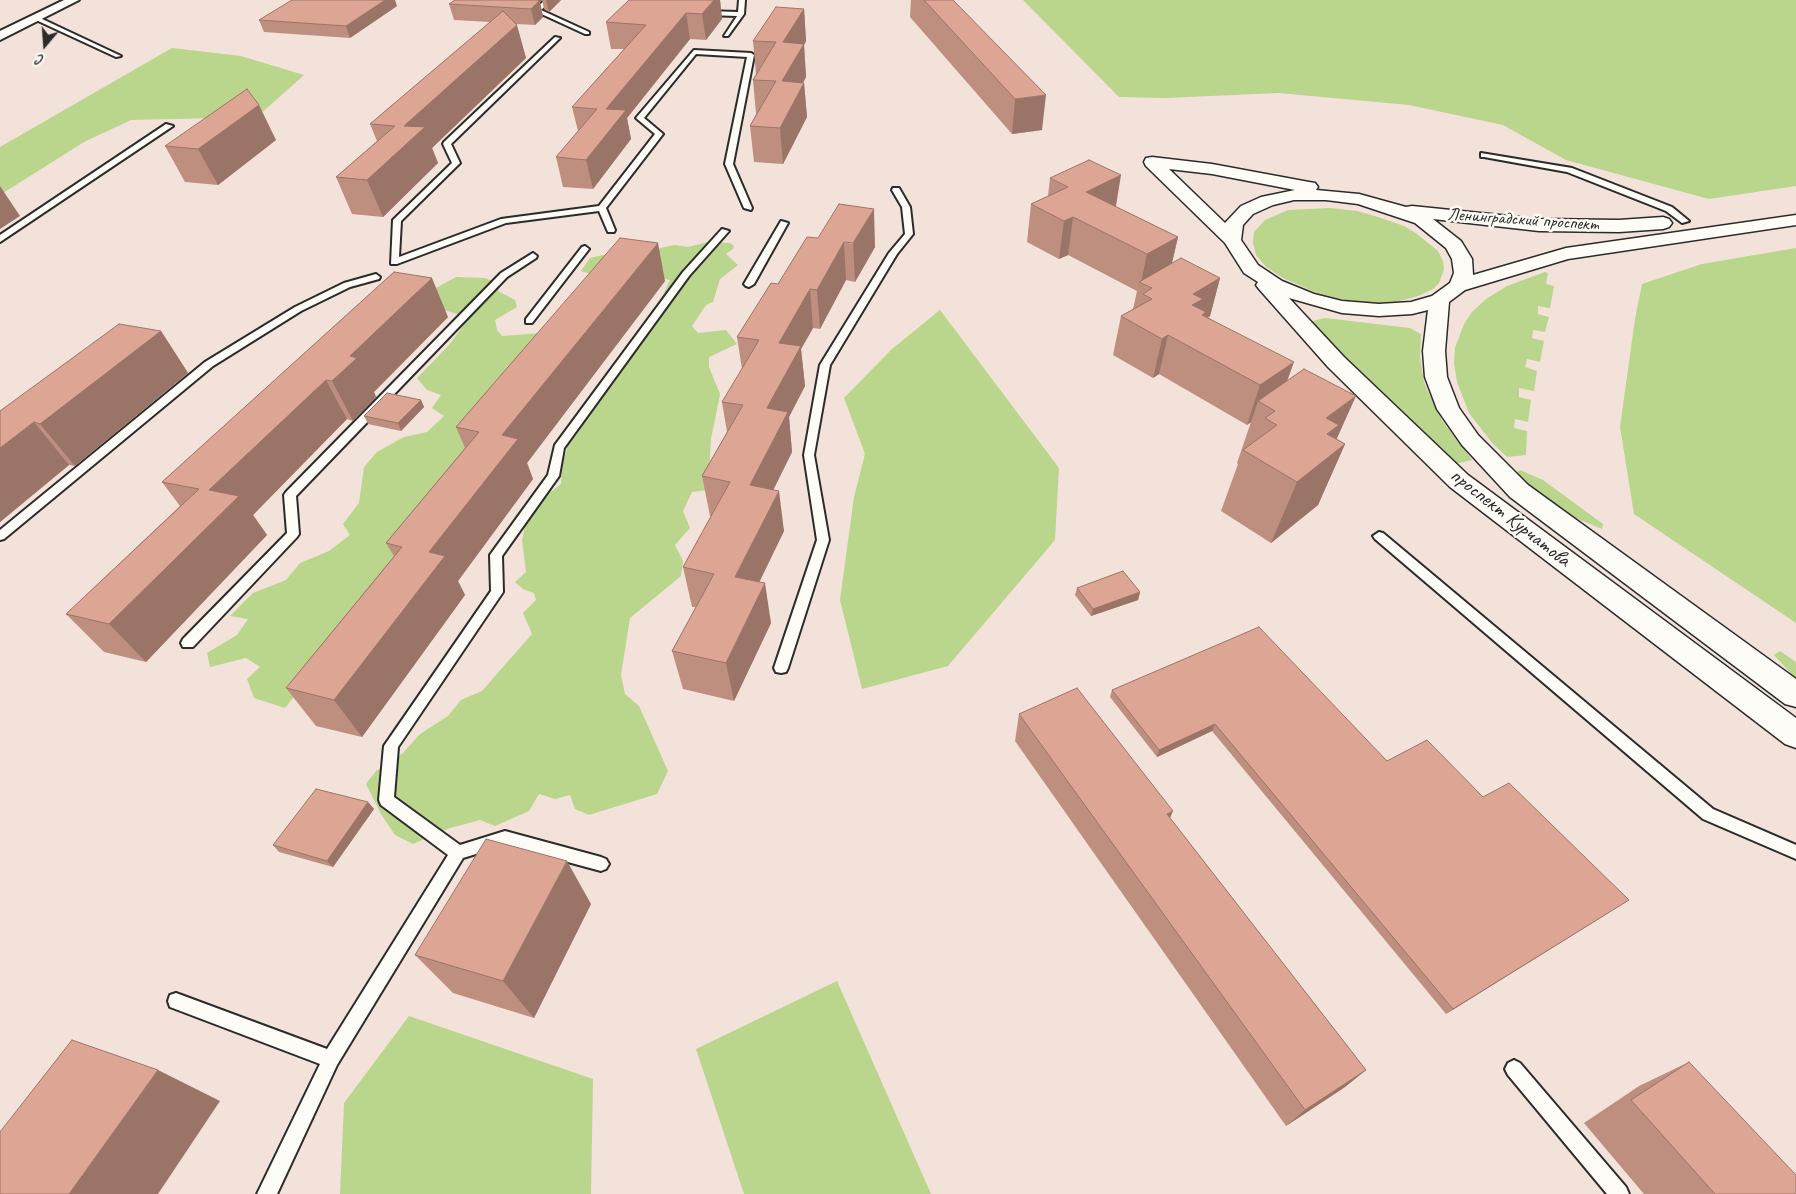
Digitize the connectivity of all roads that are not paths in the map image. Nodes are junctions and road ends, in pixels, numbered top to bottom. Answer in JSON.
{"nodes":[{"id":1,"x":73,"y":0,"type":"edge"},
{"id":2,"x":549,"y":0,"type":"edge"},
{"id":3,"x":742,"y":0,"type":"edge"},
{"id":4,"x":702,"y":13,"type":"edge"},
{"id":5,"x":741,"y":14,"type":"junction"},
{"id":6,"x":38,"y":19,"type":"junction"},
{"id":7,"x":587,"y":33,"type":"dead end"},
{"id":8,"x":726,"y":35,"type":"dead end"},
{"id":9,"x":0,"y":36,"type":"edge"},
{"id":10,"x":557,"y":38,"type":"dead end"},
{"id":11,"x":756,"y":47,"type":"dead end"},
{"id":12,"x":751,"y":55,"type":"junction"},
{"id":13,"x":118,"y":56,"type":"dead end"},
{"id":14,"x":169,"y":126,"type":"dead end"},
{"id":15,"x":1484,"y":154,"type":"dead end"},
{"id":16,"x":896,"y":190,"type":"dead end"},
{"id":17,"x":1359,"y":199,"type":"junction"},
{"id":18,"x":1796,"y":204,"type":"edge"},
{"id":19,"x":602,"y":208,"type":"junction"},
{"id":20,"x":748,"y":208,"type":"dead end"},
{"id":21,"x":1398,"y":210,"type":"junction"},
{"id":22,"x":1796,"y":220,"type":"edge"},
{"id":23,"x":1685,"y":221,"type":"junction"},
{"id":24,"x":784,"y":223,"type":"dead end"},
{"id":25,"x":611,"y":230,"type":"dead end"},
{"id":26,"x":725,"y":231,"type":"dead end"},
{"id":27,"x":0,"y":239,"type":"edge"},
{"id":28,"x":1232,"y":240,"type":"junction"},
{"id":29,"x":586,"y":249,"type":"dead end"},
{"id":30,"x":533,"y":256,"type":"dead end"},
{"id":31,"x":1251,"y":269,"type":"junction"},
{"id":32,"x":376,"y":277,"type":"dead end"},
{"id":33,"x":749,"y":284,"type":"dead end"},
{"id":34,"x":1449,"y":293,"type":"junction"},
{"id":35,"x":529,"y":321,"type":"dead end"},
{"id":36,"x":0,"y":536,"type":"edge"},
{"id":37,"x":1379,"y":536,"type":"dead end"},
{"id":38,"x":188,"y":643,"type":"dead end"},
{"id":39,"x":781,"y":668,"type":"dead end"},
{"id":40,"x":1796,"y":695,"type":"edge"},
{"id":41,"x":1796,"y":735,"type":"edge"},
{"id":42,"x":1796,"y":852,"type":"edge"},
{"id":43,"x":458,"y":853,"type":"junction"},
{"id":44,"x":601,"y":864,"type":"dead end"},
{"id":45,"x":176,"y":1001,"type":"dead end"},
{"id":46,"x":331,"y":1059,"type":"junction"},
{"id":47,"x":1514,"y":1069,"type":"dead end"},
{"id":48,"x":268,"y":1194,"type":"edge"},
{"id":49,"x":1619,"y":1194,"type":"edge"}],
"edges":[{"from":1,"to":6,"type":"street"},
{"from":2,"to":7,"type":"lane"},
{"from":3,"to":5,"type":"lane"},
{"from":4,"to":5,"type":"lane"},
{"from":5,"to":8,"type":"lane"},
{"from":6,"to":9,"type":"street"},
{"from":6,"to":13,"type":"lane"},
{"from":10,"to":19,"type":"lane"},
{"from":11,"to":12,"type":"lane"},
{"from":12,"to":19,"type":"lane"},
{"from":12,"to":20,"type":"lane"},
{"from":14,"to":27,"type":"lane"},
{"from":15,"to":23,"type":"lane"},
{"from":16,"to":39,"type":"lane"},
{"from":17,"to":21,"type":"main road"},
{"from":17,"to":28,"type":"main road"},
{"from":17,"to":28,"type":"main road"},
{"from":18,"to":23,"type":"main road","name":"Ленинградский проспект"},
{"from":19,"to":25,"type":"lane"},
{"from":21,"to":23,"type":"main road","name":"Ленинградский проспект"},
{"from":21,"to":34,"type":"main road","name":"проспект Курчатова"},
{"from":22,"to":34,"type":"main road","name":"Ленинградский проспект"},
{"from":24,"to":33,"type":"lane"},
{"from":26,"to":43,"type":"lane"},
{"from":28,"to":31,"type":"main road"},
{"from":29,"to":35,"type":"lane"},
{"from":30,"to":38,"type":"lane"},
{"from":31,"to":34,"type":"main road","name":"Ленинградский проспект"},
{"from":31,"to":41,"type":"main road","name":"проспект Курчатова"},
{"from":32,"to":36,"type":"lane"},
{"from":34,"to":40,"type":"main road","name":"проспект Курчатова"},
{"from":37,"to":42,"type":"lane"},
{"from":43,"to":44,"type":"lane"},
{"from":43,"to":46,"type":"lane"},
{"from":45,"to":46,"type":"lane"},
{"from":46,"to":48,"type":"lane"},
{"from":47,"to":49,"type":"lane"}]}
